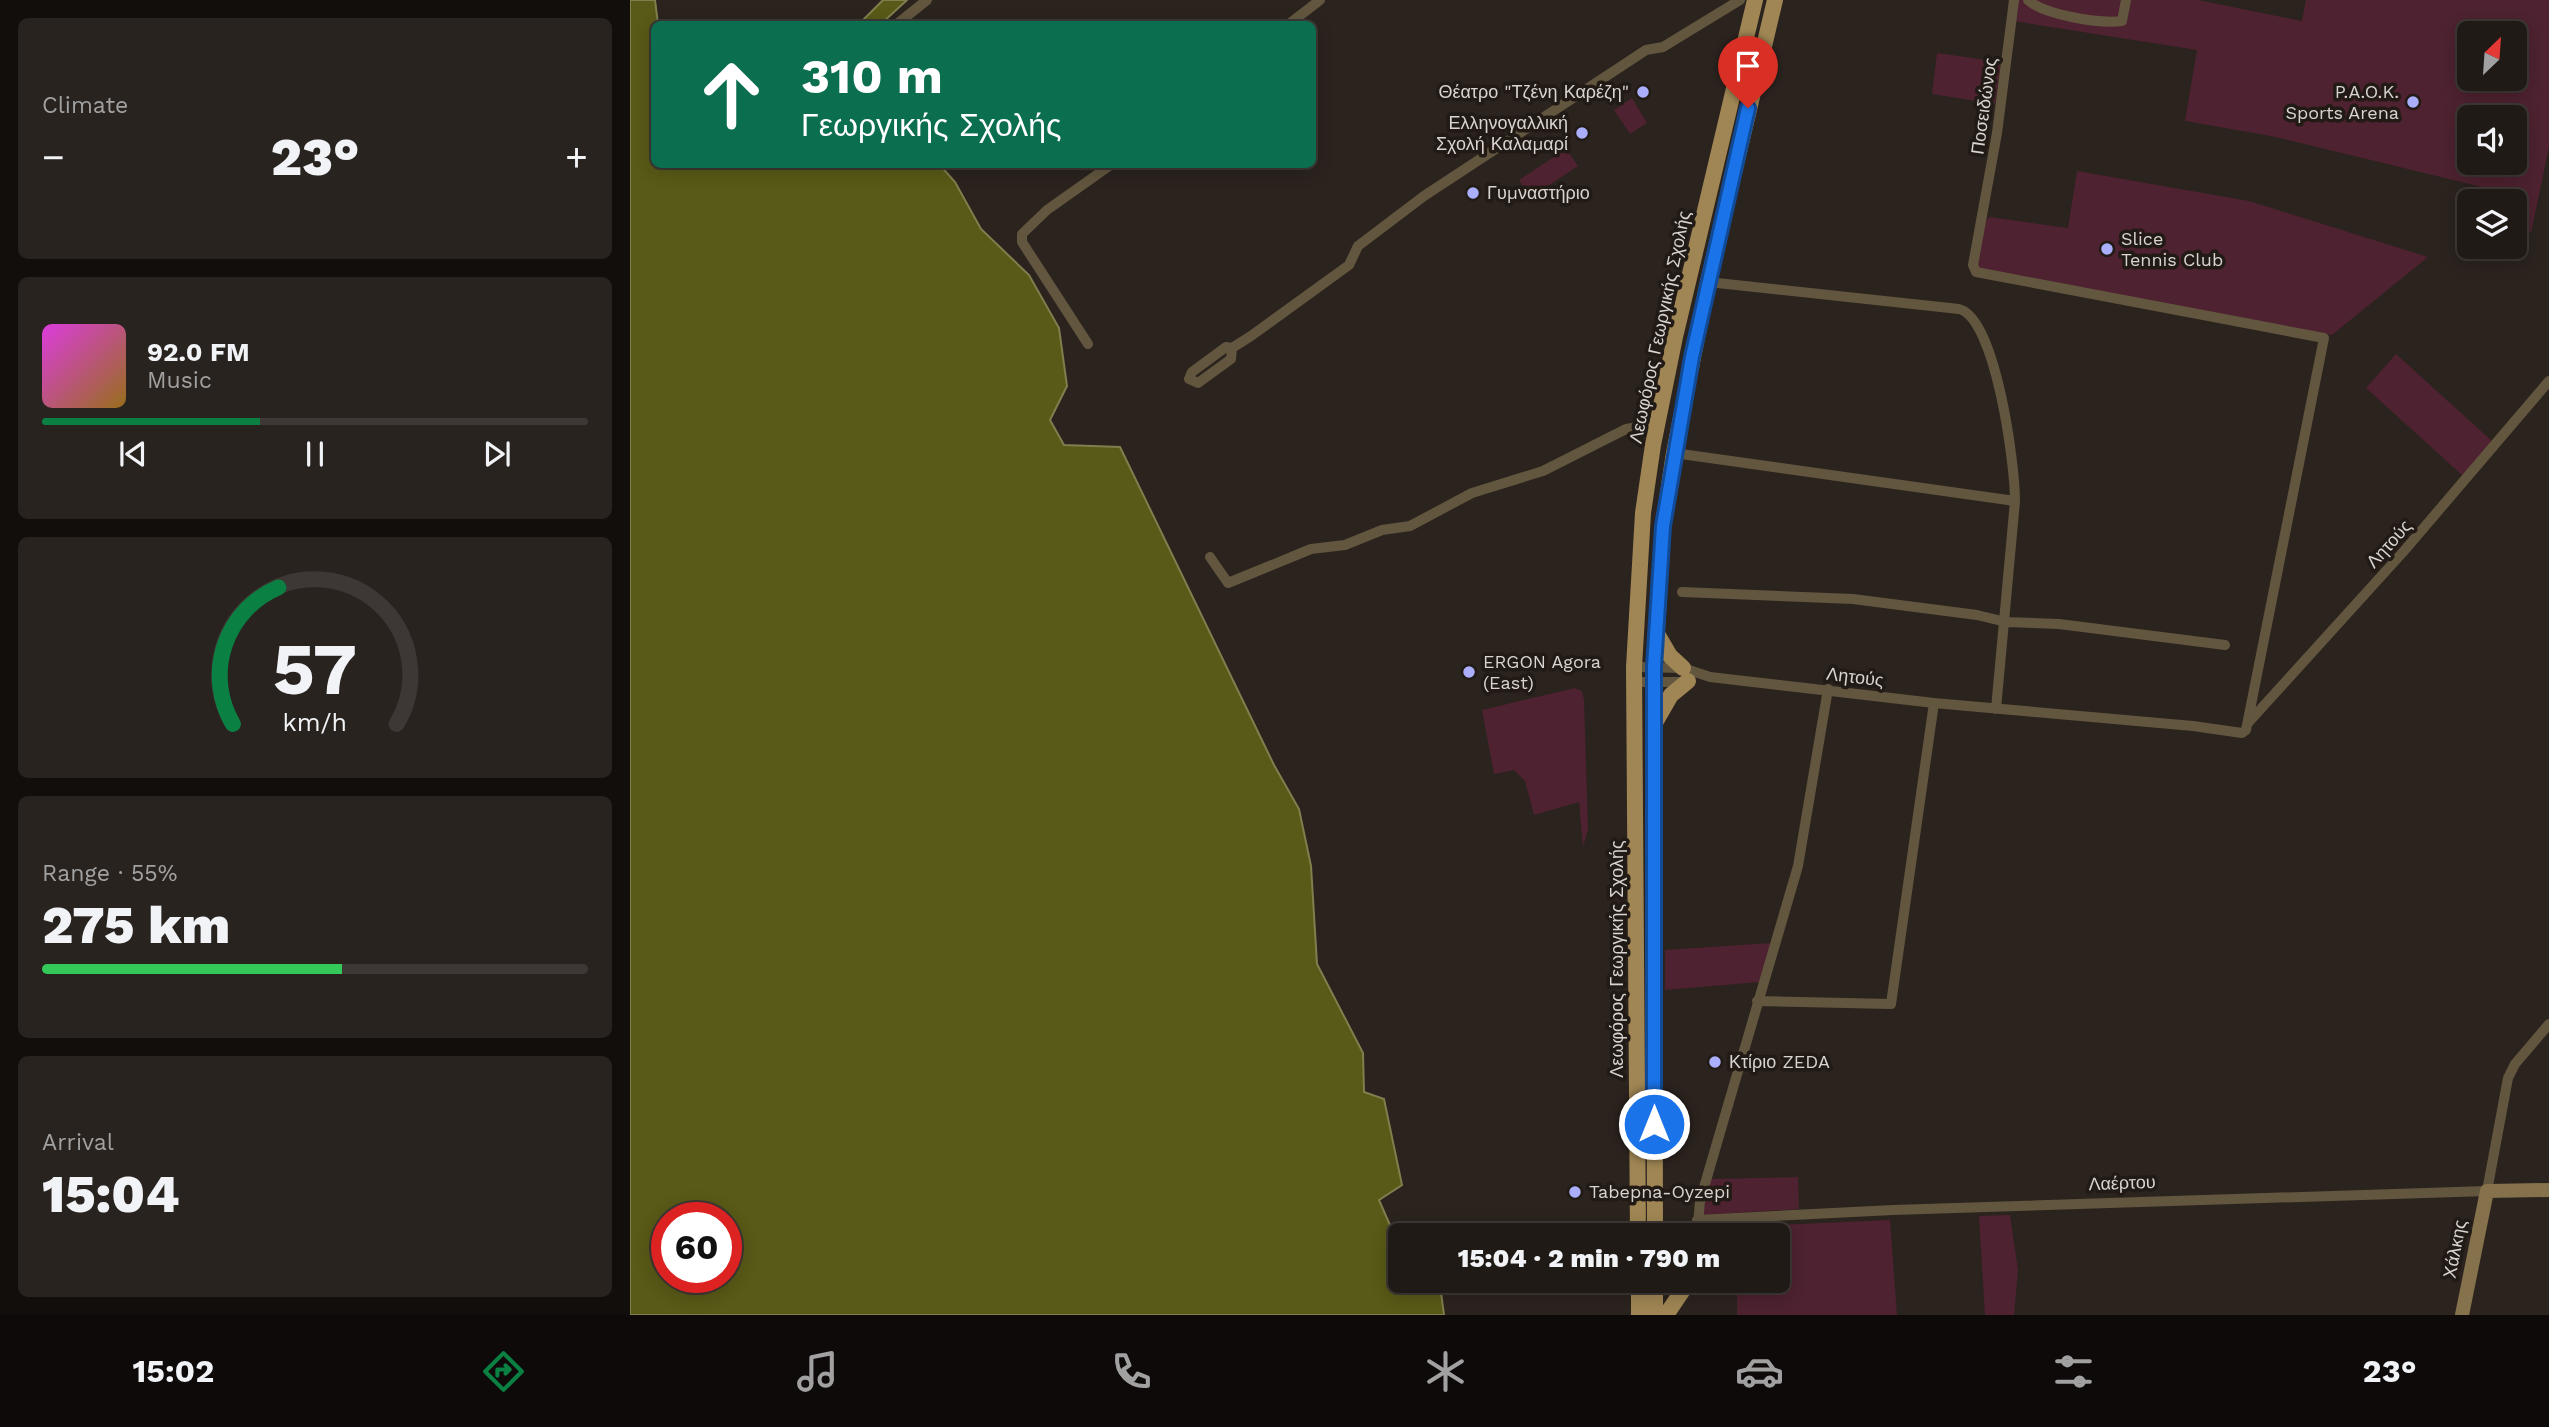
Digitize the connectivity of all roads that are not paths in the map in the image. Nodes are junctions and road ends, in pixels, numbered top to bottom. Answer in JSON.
{"nodes":[{"id":1,"x":927,"y":0,"type":"edge"},
{"id":2,"x":1320,"y":0,"type":"edge"},
{"id":3,"x":1740,"y":0,"type":"edge"},
{"id":4,"x":1755,"y":0,"type":"edge"},
{"id":5,"x":1774,"y":0,"type":"edge"},
{"id":6,"x":2014,"y":0,"type":"edge"},
{"id":7,"x":2028,"y":0,"type":"edge"},
{"id":8,"x":2126,"y":0,"type":"edge"},
{"id":9,"x":901,"y":21,"type":"edge"},
{"id":10,"x":1293,"y":21,"type":"edge"},
{"id":11,"x":1106,"y":168,"type":"edge"},
{"id":12,"x":1708,"y":282,"type":"junction"},
{"id":13,"x":1088,"y":344,"type":"dead end"},
{"id":14,"x":1233,"y":348,"type":"dead end"},
{"id":15,"x":2549,"y":381,"type":"edge"},
{"id":16,"x":1657,"y":424,"type":"junction"},
{"id":17,"x":1674,"y":453,"type":"junction"},
{"id":18,"x":2015,"y":500,"type":"junction"},
{"id":19,"x":1210,"y":557,"type":"dead end"},
{"id":20,"x":1682,"y":592,"type":"dead end"},
{"id":21,"x":2006,"y":622,"type":"junction"},
{"id":22,"x":1656,"y":632,"type":"junction"},
{"id":23,"x":2225,"y":645,"type":"dead end"},
{"id":24,"x":1634,"y":674,"type":"junction"},
{"id":25,"x":1654,"y":675,"type":"junction"},
{"id":26,"x":1686,"y":675,"type":"junction"},
{"id":27,"x":1828,"y":689,"type":"junction"},
{"id":28,"x":1934,"y":703,"type":"junction"},
{"id":29,"x":1996,"y":709,"type":"junction"},
{"id":30,"x":2248,"y":723,"type":"junction"},
{"id":31,"x":1654,"y":727,"type":"junction"},
{"id":32,"x":1758,"y":1001,"type":"junction"},
{"id":33,"x":2549,"y":1024,"type":"edge"},
{"id":34,"x":2549,"y":1190,"type":"edge"},
{"id":35,"x":2487,"y":1191,"type":"junction"},
{"id":36,"x":1697,"y":1220,"type":"junction"},
{"id":37,"x":1638,"y":1223,"type":"edge"},
{"id":38,"x":1654,"y":1223,"type":"edge"},
{"id":39,"x":1697,"y":1223,"type":"edge"},
{"id":40,"x":1645,"y":1293,"type":"edge"},
{"id":41,"x":1649,"y":1293,"type":"edge"},
{"id":42,"x":1682,"y":1293,"type":"edge"},
{"id":43,"x":1639,"y":1315,"type":"edge"},
{"id":44,"x":1655,"y":1315,"type":"edge"},
{"id":45,"x":1666,"y":1315,"type":"edge"},
{"id":46,"x":2462,"y":1315,"type":"edge"}],
"edges":[{"from":1,"to":9,"type":"street"},
{"from":2,"to":10,"type":"street"},
{"from":3,"to":14,"type":"street"},
{"from":4,"to":16,"type":"main road","name":"Λεωφόρος Γεωργικής Σχολής"},
{"from":5,"to":12,"type":"main road"},
{"from":6,"to":30,"type":"street","name":"Ποσειδώνος"},
{"from":7,"to":8,"type":"street"},
{"from":11,"to":13,"type":"street"},
{"from":12,"to":17,"type":"main road"},
{"from":12,"to":18,"type":"street"},
{"from":15,"to":30,"type":"street","name":"Λητούς"},
{"from":16,"to":19,"type":"street"},
{"from":16,"to":24,"type":"main road","name":"Λεωφόρος Γεωργικής Σχολής"},
{"from":17,"to":18,"type":"street"},
{"from":17,"to":22,"type":"main road"},
{"from":18,"to":21,"type":"street"},
{"from":20,"to":21,"type":"street"},
{"from":21,"to":23,"type":"street"},
{"from":21,"to":29,"type":"street"},
{"from":22,"to":25,"type":"main road","name":"Λεωφόρος Γεωργικής Σχολής"},
{"from":22,"to":26,"type":"main road"},
{"from":24,"to":25,"type":"street","name":"Λητούς"},
{"from":24,"to":25,"type":"street","name":"Λητούς"},
{"from":24,"to":37,"type":"main road","name":"Λεωφόρος Γεωργικής Σχολής"},
{"from":25,"to":26,"type":"street","name":"Λητούς"},
{"from":25,"to":31,"type":"main road","name":"Λεωφόρος Γεωργικής Σχολής"},
{"from":26,"to":27,"type":"street","name":"Λητούς"},
{"from":26,"to":31,"type":"main road"},
{"from":27,"to":28,"type":"street","name":"Λητούς"},
{"from":27,"to":32,"type":"street"},
{"from":28,"to":29,"type":"street","name":"Λητούς"},
{"from":28,"to":32,"type":"street"},
{"from":29,"to":30,"type":"street","name":"Λητούς"},
{"from":31,"to":38,"type":"main road","name":"Λεωφόρος Γεωργικής Σχολής"},
{"from":32,"to":36,"type":"street"},
{"from":33,"to":35,"type":"street"},
{"from":34,"to":35,"type":"street","name":"Λαέρτου"},
{"from":35,"to":36,"type":"street","name":"Λαέρτου"},
{"from":35,"to":46,"type":"street","name":"Χάλκης"},
{"from":36,"to":39,"type":"street"},
{"from":40,"to":43,"type":"main road"},
{"from":41,"to":44,"type":"main road"},
{"from":42,"to":45,"type":"main road"}]}
